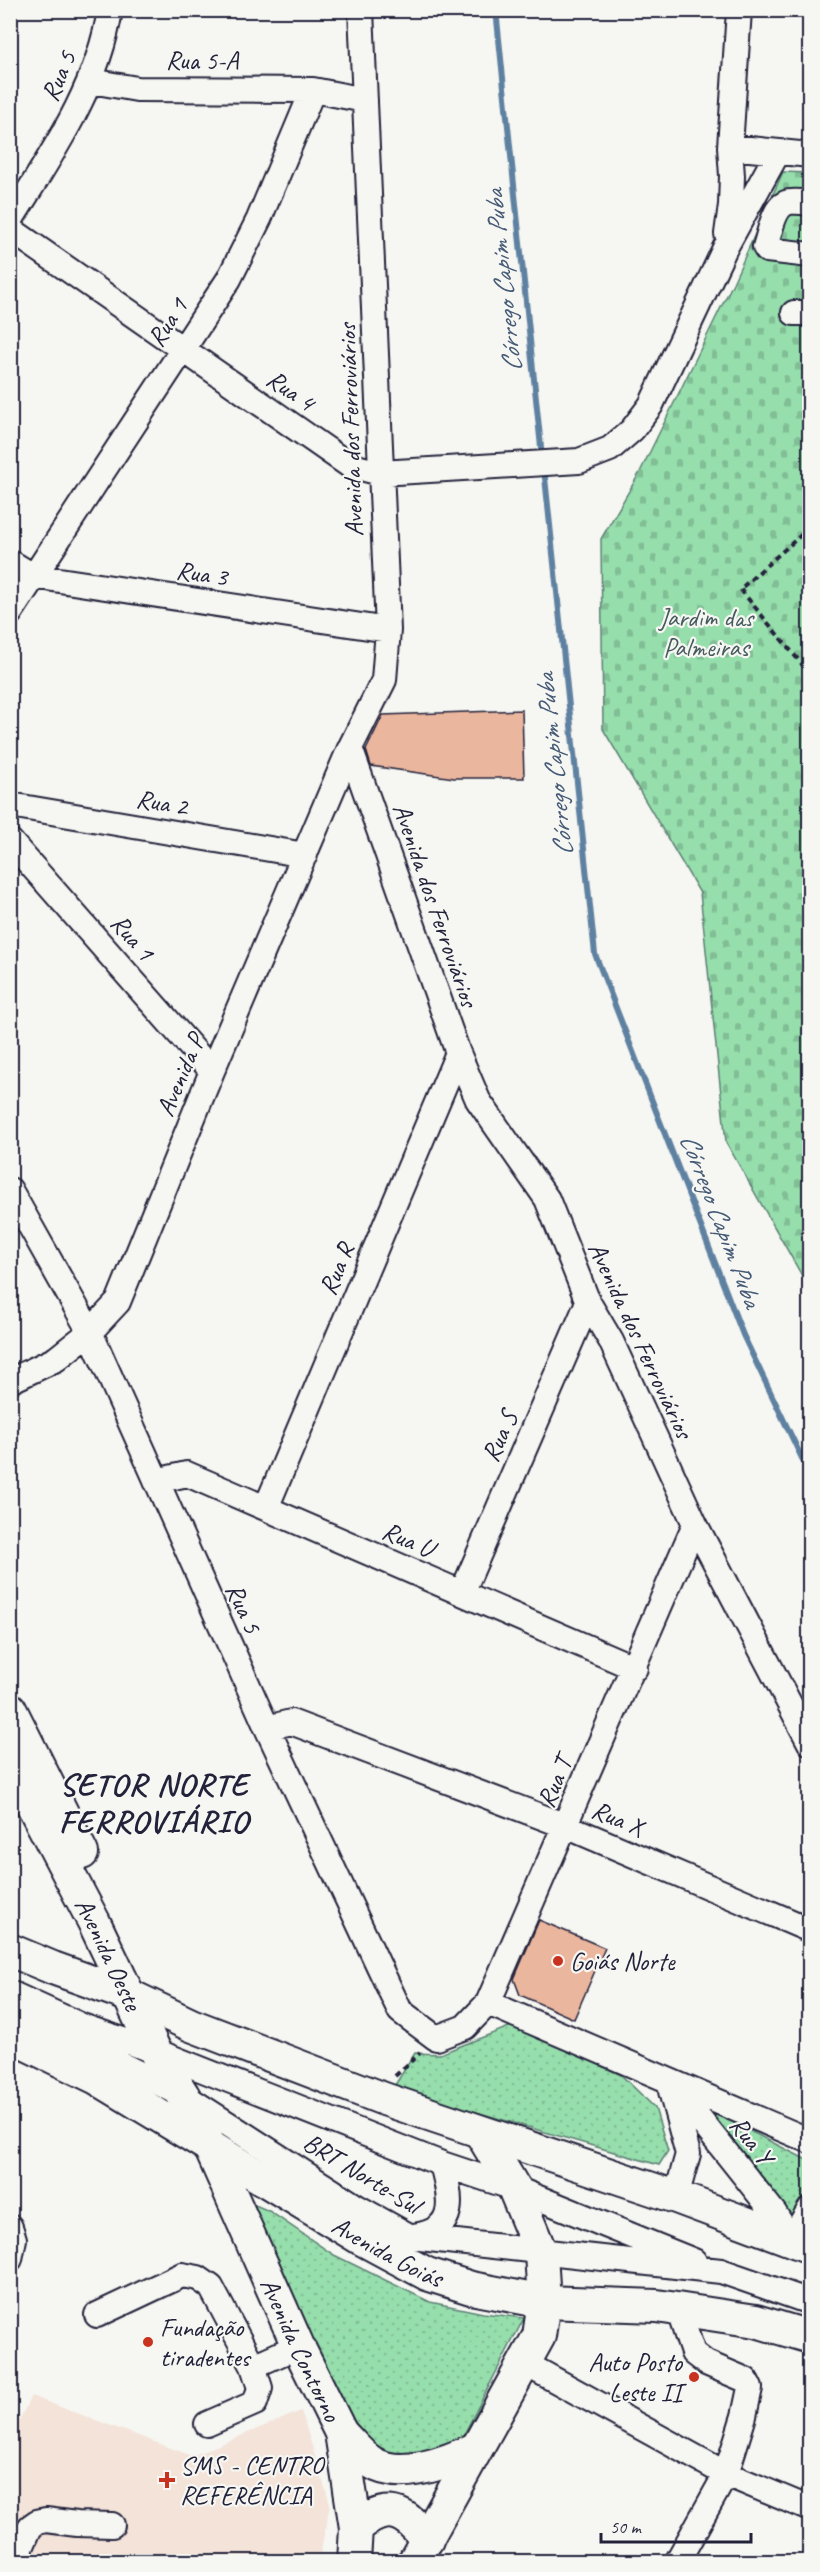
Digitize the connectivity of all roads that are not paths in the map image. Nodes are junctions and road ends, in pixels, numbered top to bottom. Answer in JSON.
{"nodes":[{"id":1,"x":110,"y":10,"type":"edge"},
{"id":2,"x":361,"y":10,"type":"edge"},
{"id":3,"x":739,"y":10,"type":"edge"},
{"id":4,"x":91,"y":81,"type":"junction"},
{"id":5,"x":314,"y":90,"type":"junction"},
{"id":6,"x":365,"y":100,"type":"junction"},
{"id":7,"x":730,"y":147,"type":"junction"},
{"id":8,"x":778,"y":152,"type":"junction"},
{"id":9,"x":810,"y":155,"type":"edge"},
{"id":10,"x":810,"y":203,"type":"edge"},
{"id":11,"x":10,"y":221,"type":"edge"},
{"id":12,"x":10,"y":229,"type":"edge"},
{"id":13,"x":725,"y":248,"type":"junction"},
{"id":14,"x":810,"y":255,"type":"edge"},
{"id":15,"x":184,"y":350,"type":"junction"},
{"id":16,"x":380,"y":473,"type":"junction"},
{"id":17,"x":10,"y":562,"type":"edge"},
{"id":18,"x":33,"y":576,"type":"junction"},
{"id":19,"x":10,"y":613,"type":"edge"},
{"id":20,"x":388,"y":630,"type":"junction"},
{"id":21,"x":350,"y":748,"type":"junction"},
{"id":22,"x":10,"y":805,"type":"edge"},
{"id":23,"x":10,"y":841,"type":"edge"},
{"id":24,"x":305,"y":855,"type":"junction"},
{"id":25,"x":458,"y":1053,"type":"junction"},
{"id":26,"x":212,"y":1071,"type":"junction"},
{"id":27,"x":10,"y":1190,"type":"edge"},
{"id":28,"x":588,"y":1302,"type":"junction"},
{"id":29,"x":90,"y":1332,"type":"junction"},
{"id":30,"x":10,"y":1381,"type":"edge"},
{"id":31,"x":156,"y":1481,"type":"junction"},
{"id":32,"x":266,"y":1508,"type":"junction"},
{"id":33,"x":695,"y":1524,"type":"junction"},
{"id":34,"x":462,"y":1593,"type":"junction"},
{"id":35,"x":635,"y":1668,"type":"junction"},
{"id":36,"x":10,"y":1709,"type":"edge"},
{"id":37,"x":267,"y":1728,"type":"junction"},
{"id":38,"x":810,"y":1743,"type":"edge"},
{"id":39,"x":10,"y":1762,"type":"edge"},
{"id":40,"x":566,"y":1826,"type":"junction"},
{"id":41,"x":94,"y":1922,"type":"junction"},
{"id":42,"x":810,"y":1930,"type":"edge"},
{"id":43,"x":10,"y":1950,"type":"edge"},
{"id":44,"x":53,"y":1968,"type":"junction"},
{"id":45,"x":10,"y":1993,"type":"edge"},
{"id":46,"x":128,"y":1995,"type":"junction"},
{"id":47,"x":488,"y":2003,"type":"junction"},
{"id":48,"x":10,"y":2010,"type":"edge"},
{"id":49,"x":159,"y":2010,"type":"junction"},
{"id":50,"x":10,"y":2036,"type":"edge"},
{"id":51,"x":436,"y":2038,"type":"joint"},
{"id":52,"x":155,"y":2051,"type":"junction"},
{"id":53,"x":666,"y":2078,"type":"junction"},
{"id":54,"x":183,"y":2095,"type":"junction"},
{"id":55,"x":481,"y":2133,"type":"junction"},
{"id":56,"x":810,"y":2141,"type":"edge"},
{"id":57,"x":209,"y":2145,"type":"junction"},
{"id":58,"x":442,"y":2164,"type":"junction"},
{"id":59,"x":514,"y":2188,"type":"junction"},
{"id":60,"x":676,"y":2197,"type":"junction"},
{"id":61,"x":810,"y":2209,"type":"edge"},
{"id":62,"x":10,"y":2226,"type":"edge"},
{"id":63,"x":411,"y":2237,"type":"junction"},
{"id":64,"x":800,"y":2243,"type":"edge"},
{"id":65,"x":541,"y":2253,"type":"junction"},
{"id":66,"x":10,"y":2259,"type":"edge"},
{"id":67,"x":721,"y":2271,"type":"junction"},
{"id":68,"x":544,"y":2302,"type":"junction"},
{"id":69,"x":810,"y":2302,"type":"edge"},
{"id":70,"x":678,"y":2309,"type":"junction"},
{"id":71,"x":97,"y":2315,"type":"dead end"},
{"id":72,"x":810,"y":2337,"type":"edge"},
{"id":73,"x":298,"y":2346,"type":"junction"},
{"id":74,"x":524,"y":2363,"type":"junction"},
{"id":75,"x":253,"y":2366,"type":"junction"},
{"id":76,"x":207,"y":2424,"type":"dead end"},
{"id":77,"x":341,"y":2433,"type":"junction"},
{"id":78,"x":475,"y":2449,"type":"junction"},
{"id":79,"x":726,"y":2474,"type":"junction"},
{"id":80,"x":810,"y":2509,"type":"edge"},
{"id":81,"x":112,"y":2525,"type":"dead end"},
{"id":82,"x":356,"y":2528,"type":"junction"},
{"id":83,"x":420,"y":2551,"type":"edge"},
{"id":84,"x":15,"y":2562,"type":"edge"},
{"id":85,"x":354,"y":2562,"type":"edge"},
{"id":86,"x":677,"y":2562,"type":"edge"}],
"edges":[{"from":1,"to":4,"type":"street","name":"Rua 5"},
{"from":2,"to":6,"type":"street","name":"Avenida dos Ferroviários"},
{"from":3,"to":7,"type":"street"},
{"from":4,"to":5,"type":"street","name":"Rua 5-A"},
{"from":4,"to":11,"type":"street","name":"Rua 5"},
{"from":5,"to":6,"type":"street"},
{"from":5,"to":15,"type":"street","name":"Rua 1"},
{"from":6,"to":16,"type":"street","name":"Avenida dos Ferroviários"},
{"from":7,"to":8,"type":"street"},
{"from":7,"to":13,"type":"street"},
{"from":8,"to":9,"type":"street"},
{"from":8,"to":13,"type":"street"},
{"from":10,"to":14,"type":"street"},
{"from":12,"to":15,"type":"street","name":"Rua 4"},
{"from":13,"to":16,"type":"street","name":"Rua 4"},
{"from":15,"to":16,"type":"street","name":"Rua 4"},
{"from":15,"to":18,"type":"street","name":"Rua 1"},
{"from":16,"to":20,"type":"street","name":"Avenida dos Ferroviários"},
{"from":17,"to":18,"type":"street","name":"Rua 3"},
{"from":18,"to":19,"type":"street","name":"Rua 1"},
{"from":18,"to":20,"type":"street","name":"Rua 3"},
{"from":20,"to":21,"type":"street","name":"Avenida dos Ferroviários"},
{"from":21,"to":24,"type":"street","name":"Avenida P"},
{"from":21,"to":25,"type":"street","name":"Avenida dos Ferroviários"},
{"from":22,"to":24,"type":"street","name":"Rua 2"},
{"from":23,"to":26,"type":"street","name":"Rua 1"},
{"from":24,"to":26,"type":"street","name":"Avenida P"},
{"from":25,"to":28,"type":"street","name":"Avenida dos Ferroviários"},
{"from":25,"to":32,"type":"street","name":"Rua R"},
{"from":26,"to":29,"type":"street","name":"Avenida P"},
{"from":27,"to":29,"type":"street","name":"Rua 5"},
{"from":28,"to":33,"type":"street","name":"Avenida dos Ferroviários"},
{"from":28,"to":34,"type":"street","name":"Rua S"},
{"from":29,"to":30,"type":"street","name":"Avenida P"},
{"from":29,"to":31,"type":"street","name":"Rua 5"},
{"from":31,"to":32,"type":"street","name":"Rua U"},
{"from":31,"to":37,"type":"street","name":"Rua 5"},
{"from":32,"to":34,"type":"street","name":"Rua U"},
{"from":33,"to":35,"type":"street","name":"Rua T"},
{"from":33,"to":38,"type":"street","name":"Avenida dos Ferroviários"},
{"from":34,"to":35,"type":"street","name":"Rua U"},
{"from":35,"to":40,"type":"street","name":"Rua T"},
{"from":36,"to":49,"type":"main road","name":"Avenida Oeste"},
{"from":37,"to":40,"type":"street","name":"Rua X"},
{"from":37,"to":51,"type":"street","name":"Rua 5"},
{"from":39,"to":41,"type":"main road","name":"Avenida Oeste"},
{"from":40,"to":42,"type":"street","name":"Rua X"},
{"from":40,"to":47,"type":"street","name":"Rua T"},
{"from":41,"to":44,"type":"main road"},
{"from":41,"to":46,"type":"main road","name":"Avenida Oeste"},
{"from":43,"to":44,"type":"main road"},
{"from":44,"to":46,"type":"main road"},
{"from":45,"to":52,"type":"street","name":"BRT Norte-Sul"},
{"from":46,"to":49,"type":"main road"},
{"from":46,"to":52,"type":"main road","name":"Avenida Oeste"},
{"from":47,"to":51,"type":"street","name":"Rua T"},
{"from":47,"to":53,"type":"street","name":"Rua Y"},
{"from":48,"to":54,"type":"street","name":"BRT Norte-Sul"},
{"from":49,"to":55,"type":"main road"},
{"from":50,"to":57,"type":"main road","name":"Avenida Goiás"},
{"from":52,"to":54,"type":"main road","name":"Avenida Oeste"},
{"from":52,"to":58,"type":"street","name":"BRT Norte-Sul"},
{"from":53,"to":56,"type":"street","name":"Rua Y"},
{"from":53,"to":60,"type":"street"},
{"from":53,"to":64,"type":"street","name":"Rua Y"},
{"from":54,"to":57,"type":"main road","name":"Avenida Oeste"},
{"from":54,"to":63,"type":"street","name":"BRT Norte-Sul"},
{"from":55,"to":59,"type":"main road"},
{"from":55,"to":60,"type":"main road"},
{"from":57,"to":68,"type":"main road","name":"Avenida Goiás"},
{"from":57,"to":73,"type":"main road","name":"Avenida Contorno"},
{"from":58,"to":59,"type":"street","name":"BRT Norte-Sul"},
{"from":58,"to":63,"type":"street"},
{"from":59,"to":65,"type":"main road"},
{"from":59,"to":67,"type":"street","name":"BRT Norte-Sul"},
{"from":60,"to":64,"type":"main road"},
{"from":61,"to":64,"type":"street"},
{"from":62,"to":66,"type":"street"},
{"from":63,"to":65,"type":"street","name":"BRT Norte-Sul"},
{"from":65,"to":67,"type":"street","name":"BRT Norte-Sul"},
{"from":65,"to":68,"type":"main road"},
{"from":67,"to":69,"type":"street"},
{"from":68,"to":70,"type":"main road","name":"Avenida Goiás"},
{"from":68,"to":74,"type":"main road"},
{"from":70,"to":72,"type":"main road","name":"Avenida Goiás"},
{"from":70,"to":79,"type":"street"},
{"from":71,"to":75,"type":"street"},
{"from":73,"to":75,"type":"street"},
{"from":73,"to":77,"type":"main road","name":"Avenida Contorno"},
{"from":74,"to":78,"type":"main road"},
{"from":74,"to":79,"type":"street"},
{"from":75,"to":76,"type":"street"},
{"from":77,"to":78,"type":"main road"},
{"from":77,"to":82,"type":"main road","name":"Avenida Contorno"},
{"from":78,"to":83,"type":"main road"},
{"from":79,"to":80,"type":"street"},
{"from":79,"to":86,"type":"street"},
{"from":81,"to":84,"type":"street"},
{"from":82,"to":83,"type":"main road"},
{"from":82,"to":85,"type":"main road","name":"Avenida Contorno"}]}
